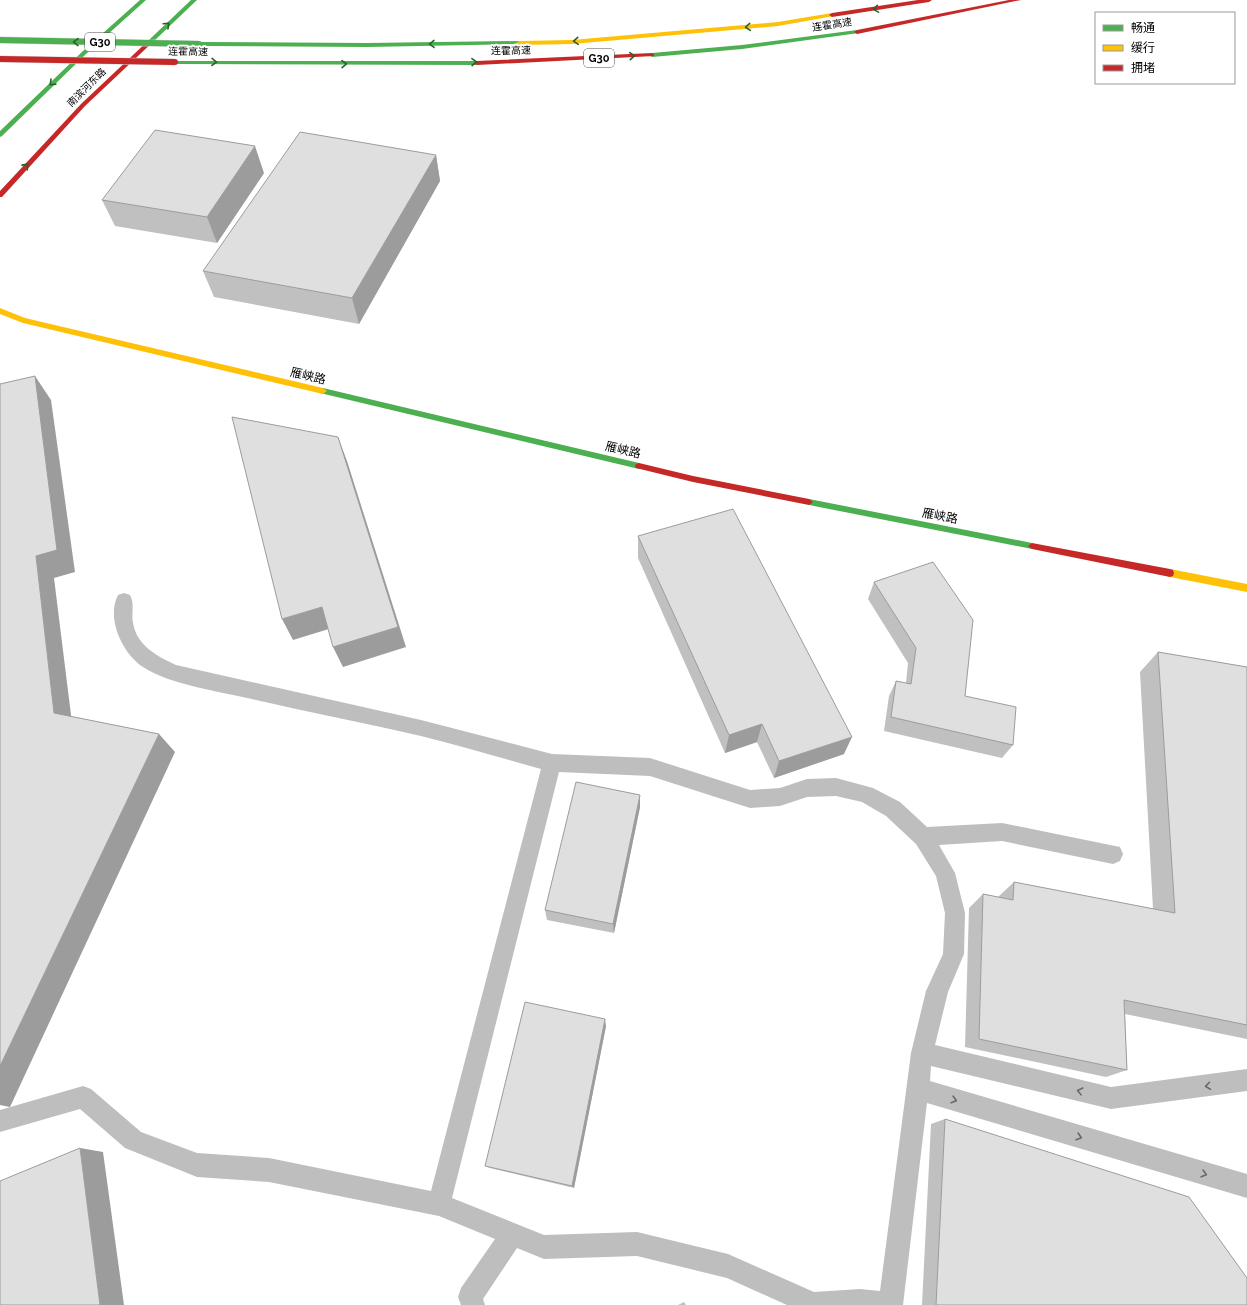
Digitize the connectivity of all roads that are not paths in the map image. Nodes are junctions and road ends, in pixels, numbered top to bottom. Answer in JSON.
{"nodes":[{"id":1,"x":143,"y":0,"type":"edge"},
{"id":2,"x":194,"y":0,"type":"edge"},
{"id":3,"x":929,"y":0,"type":"edge"},
{"id":4,"x":1018,"y":0,"type":"edge"},
{"id":5,"x":0,"y":40,"type":"edge"},
{"id":6,"x":0,"y":59,"type":"edge"},
{"id":7,"x":0,"y":135,"type":"edge"},
{"id":8,"x":0,"y":195,"type":"edge"},
{"id":9,"x":0,"y":311,"type":"edge"},
{"id":10,"x":1247,"y":588,"type":"edge"},
{"id":11,"x":124,"y":600,"type":"dead end"},
{"id":12,"x":552,"y":763,"type":"junction"},
{"id":13,"x":923,"y":837,"type":"junction"},
{"id":14,"x":1113,"y":854,"type":"dead end"},
{"id":15,"x":922,"y":1053,"type":"junction"},
{"id":16,"x":1247,"y":1080,"type":"edge"},
{"id":17,"x":917,"y":1089,"type":"junction"},
{"id":18,"x":0,"y":1121,"type":"edge"},
{"id":19,"x":1247,"y":1186,"type":"edge"},
{"id":20,"x":439,"y":1204,"type":"junction"},
{"id":21,"x":512,"y":1234,"type":"junction"},
{"id":22,"x":473,"y":1305,"type":"edge"},
{"id":23,"x":891,"y":1305,"type":"edge"}],
"edges":[{"from":1,"to":7,"type":"main road","one_way":true},
{"from":8,"to":2,"type":"main road","name":"南滨河东路","one_way":true},
{"from":3,"to":5,"type":"main road","name":"连霍高速","number":"G30","one_way":true,"bridge":true},
{"from":6,"to":4,"type":"main road","name":"连霍高速","number":"G30","one_way":true,"bridge":true},
{"from":9,"to":10,"type":"main road","name":"雁峡路"},
{"from":11,"to":12,"type":"lane"},
{"from":12,"to":13,"type":"lane"},
{"from":12,"to":20,"type":"lane"},
{"from":13,"to":14,"type":"lane"},
{"from":13,"to":15,"type":"lane"},
{"from":16,"to":15,"type":"lane","one_way":true},
{"from":15,"to":17,"type":"lane"},
{"from":17,"to":19,"type":"lane","one_way":true},
{"from":17,"to":23,"type":"lane"},
{"from":18,"to":20,"type":"lane"},
{"from":20,"to":21,"type":"lane"},
{"from":21,"to":22,"type":"lane"},
{"from":21,"to":23,"type":"lane"}]}
